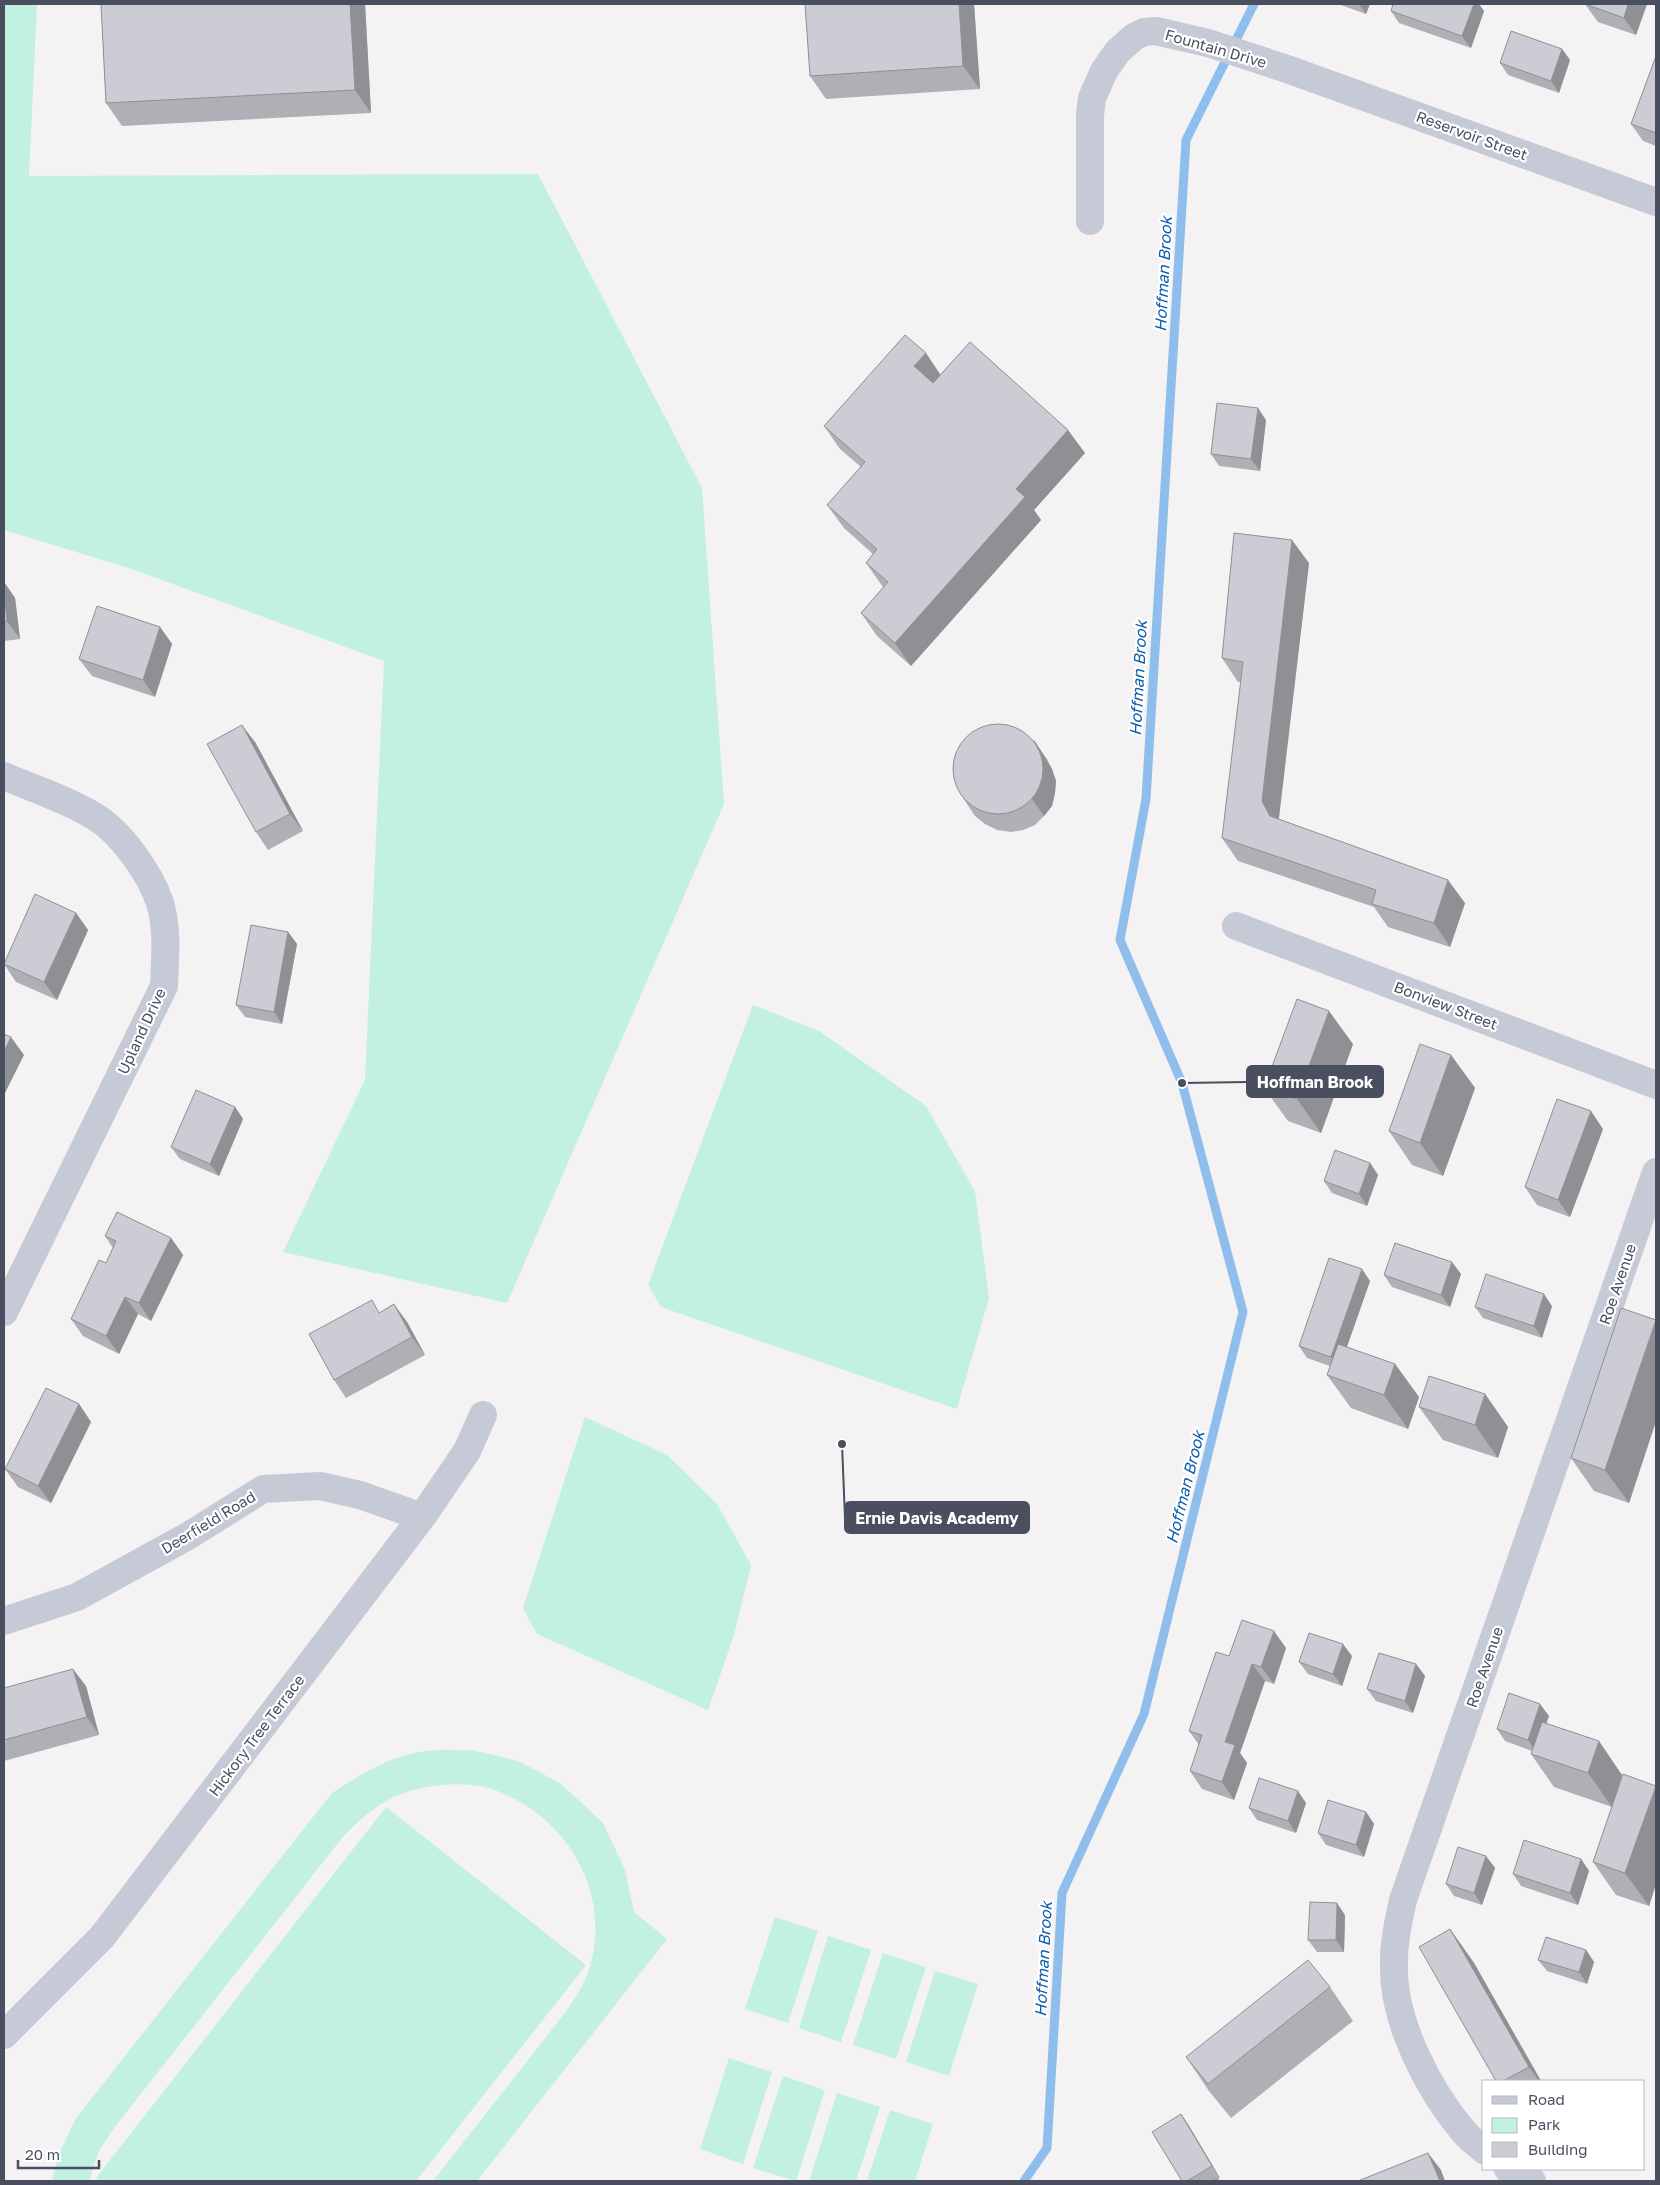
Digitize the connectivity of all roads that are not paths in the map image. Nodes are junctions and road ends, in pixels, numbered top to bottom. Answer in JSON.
{"nodes":[{"id":1,"x":1287,"y":69,"type":"joint"},
{"id":2,"x":1656,"y":202,"type":"edge"},
{"id":3,"x":1090,"y":221,"type":"dead end"},
{"id":4,"x":4,"y":776,"type":"edge"},
{"id":5,"x":1236,"y":926,"type":"dead end"},
{"id":6,"x":1656,"y":1085,"type":"edge"},
{"id":7,"x":1656,"y":1172,"type":"edge"},
{"id":8,"x":4,"y":1312,"type":"edge"},
{"id":9,"x":483,"y":1415,"type":"dead end"},
{"id":10,"x":422,"y":1518,"type":"junction"},
{"id":11,"x":4,"y":1621,"type":"edge"},
{"id":12,"x":4,"y":2035,"type":"edge"},
{"id":13,"x":1482,"y":2148,"type":"edge"},
{"id":14,"x":1510,"y":2170,"type":"edge"},
{"id":15,"x":1532,"y":2181,"type":"edge"}],
"edges":[{"from":1,"to":2,"type":"street","name":"Reservoir Street"},
{"from":1,"to":3,"type":"street","name":"Fountain Drive"},
{"from":4,"to":8,"type":"street","name":"Upland Drive"},
{"from":5,"to":6,"type":"street","name":"Bonview Street"},
{"from":7,"to":13,"type":"street","name":"Roe Avenue"},
{"from":9,"to":10,"type":"street","name":"Hickory Tree Terrace"},
{"from":10,"to":11,"type":"street","name":"Deerfield Road"},
{"from":10,"to":12,"type":"street","name":"Hickory Tree Terrace"},
{"from":14,"to":15,"type":"street"}]}
